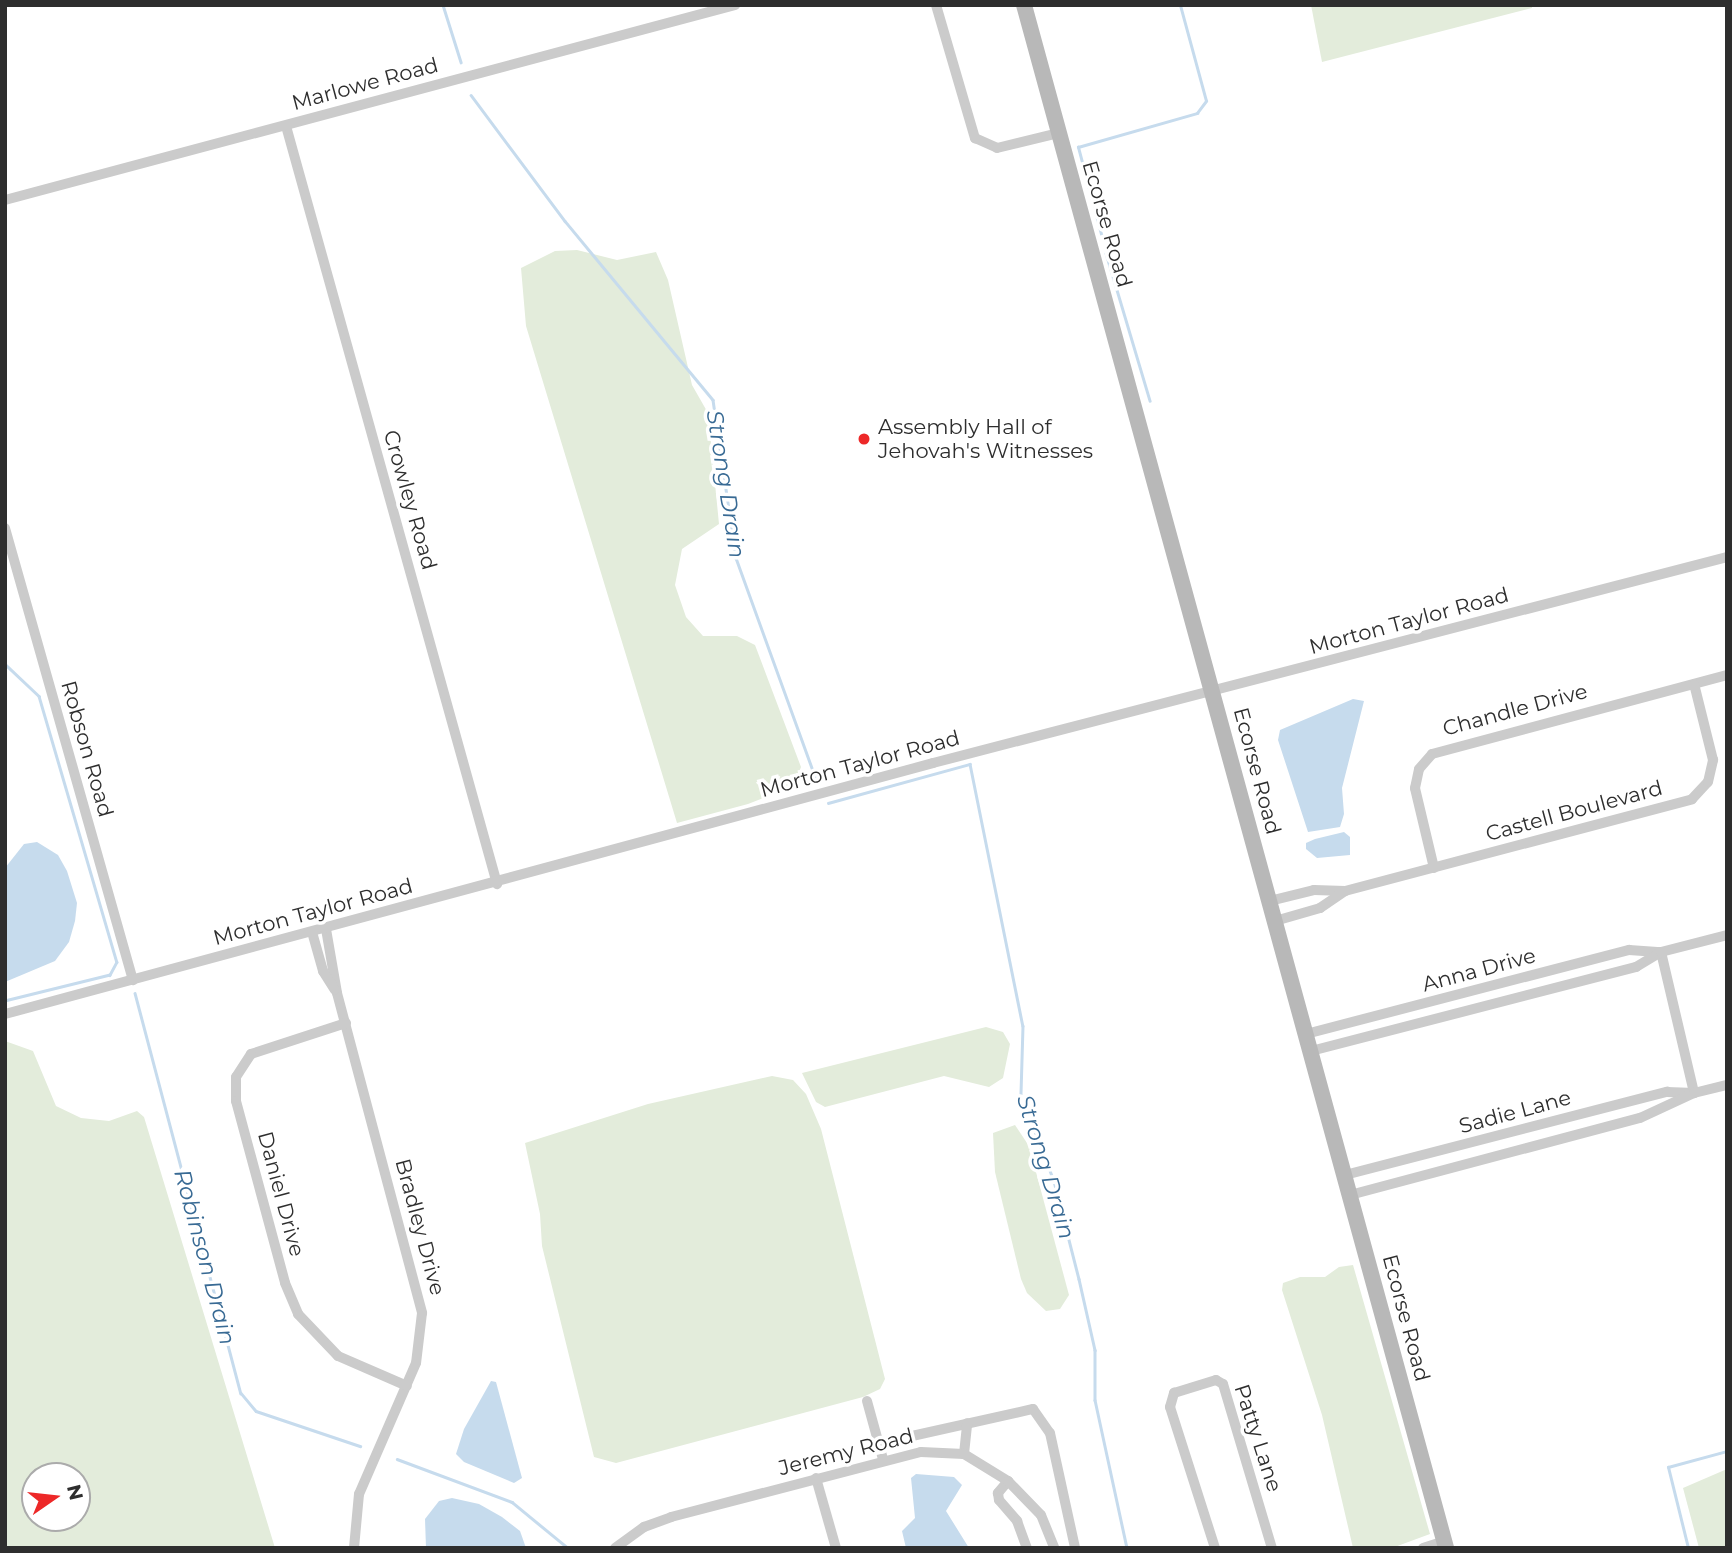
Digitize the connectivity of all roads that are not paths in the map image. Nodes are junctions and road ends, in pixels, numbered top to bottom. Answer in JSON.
{"nodes":[{"id":1,"x":735,"y":5,"type":"edge"},
{"id":2,"x":936,"y":5,"type":"edge"},
{"id":3,"x":1024,"y":5,"type":"edge"},
{"id":4,"x":286,"y":126,"type":"junction"},
{"id":5,"x":1059,"y":133,"type":"junction"},
{"id":6,"x":5,"y":200,"type":"edge"},
{"id":7,"x":5,"y":528,"type":"edge"},
{"id":8,"x":1727,"y":557,"type":"edge"},
{"id":9,"x":1727,"y":676,"type":"edge"},
{"id":10,"x":1694,"y":684,"type":"junction"},
{"id":11,"x":1214,"y":692,"type":"junction"},
{"id":12,"x":1434,"y":868,"type":"junction"},
{"id":13,"x":496,"y":884,"type":"junction"},
{"id":14,"x":1345,"y":891,"type":"junction"},
{"id":15,"x":1270,"y":901,"type":"junction"},
{"id":16,"x":1275,"y":921,"type":"junction"},
{"id":17,"x":326,"y":929,"type":"junction"},
{"id":18,"x":312,"y":932,"type":"junction"},
{"id":19,"x":1727,"y":935,"type":"edge"},
{"id":20,"x":1661,"y":952,"type":"junction"},
{"id":21,"x":133,"y":980,"type":"junction"},
{"id":22,"x":337,"y":993,"type":"junction"},
{"id":23,"x":5,"y":1014,"type":"edge"},
{"id":24,"x":346,"y":1023,"type":"junction"},
{"id":25,"x":1306,"y":1034,"type":"junction"},
{"id":26,"x":1311,"y":1051,"type":"junction"},
{"id":27,"x":1727,"y":1085,"type":"edge"},
{"id":28,"x":1694,"y":1093,"type":"junction"},
{"id":29,"x":1345,"y":1175,"type":"junction"},
{"id":30,"x":1350,"y":1195,"type":"junction"},
{"id":31,"x":407,"y":1386,"type":"junction"},
{"id":32,"x":867,"y":1401,"type":"dead end"},
{"id":33,"x":967,"y":1423,"type":"junction"},
{"id":34,"x":912,"y":1436,"type":"dead end"},
{"id":35,"x":964,"y":1454,"type":"junction"},
{"id":36,"x":883,"y":1459,"type":"junction"},
{"id":37,"x":816,"y":1478,"type":"junction"},
{"id":38,"x":1008,"y":1481,"type":"junction"},
{"id":39,"x":1445,"y":1544,"type":"edge"},
{"id":40,"x":354,"y":1548,"type":"edge"},
{"id":41,"x":615,"y":1548,"type":"edge"},
{"id":42,"x":835,"y":1548,"type":"edge"},
{"id":43,"x":1027,"y":1548,"type":"edge"},
{"id":44,"x":1054,"y":1548,"type":"edge"},
{"id":45,"x":1075,"y":1548,"type":"edge"},
{"id":46,"x":1215,"y":1548,"type":"edge"},
{"id":47,"x":1272,"y":1548,"type":"edge"},
{"id":48,"x":1423,"y":1548,"type":"edge"}],
"edges":[{"from":1,"to":4,"type":"street","name":"Marlowe Road"},
{"from":2,"to":5,"type":"street"},
{"from":3,"to":5,"type":"main road","name":"Ecorse Road"},
{"from":4,"to":6,"type":"street","name":"Marlowe Road"},
{"from":4,"to":13,"type":"street","name":"Crowley Road"},
{"from":5,"to":11,"type":"main road","name":"Ecorse Road"},
{"from":7,"to":21,"type":"street","name":"Robson Road"},
{"from":8,"to":11,"type":"street","name":"Morton Taylor Road"},
{"from":9,"to":10,"type":"street","name":"Chandle Drive"},
{"from":10,"to":12,"type":"street","name":"Castell Boulevard"},
{"from":10,"to":12,"type":"street","name":"Chandle Drive"},
{"from":11,"to":13,"type":"street","name":"Morton Taylor Road"},
{"from":11,"to":15,"type":"main road","name":"Ecorse Road"},
{"from":12,"to":14,"type":"street","name":"Castell Boulevard"},
{"from":13,"to":17,"type":"street","name":"Morton Taylor Road"},
{"from":14,"to":15,"type":"street","name":"Castell Boulevard"},
{"from":14,"to":16,"type":"street","name":"Castell Boulevard"},
{"from":15,"to":16,"type":"main road","name":"Ecorse Road"},
{"from":16,"to":25,"type":"main road","name":"Ecorse Road"},
{"from":17,"to":18,"type":"street","name":"Morton Taylor Road"},
{"from":17,"to":22,"type":"street","name":"Bradley Drive"},
{"from":18,"to":21,"type":"street","name":"Morton Taylor Road"},
{"from":18,"to":22,"type":"street","name":"Bradley Drive"},
{"from":19,"to":20,"type":"street","name":"Anna Drive"},
{"from":20,"to":25,"type":"street","name":"Anna Drive"},
{"from":20,"to":26,"type":"street","name":"Anna Drive"},
{"from":20,"to":28,"type":"street"},
{"from":21,"to":23,"type":"street","name":"Morton Taylor Road"},
{"from":22,"to":24,"type":"street","name":"Bradley Drive"},
{"from":24,"to":31,"type":"street","name":"Bradley Drive"},
{"from":24,"to":31,"type":"street","name":"Daniel Drive"},
{"from":25,"to":26,"type":"main road","name":"Ecorse Road"},
{"from":26,"to":29,"type":"main road","name":"Ecorse Road"},
{"from":27,"to":28,"type":"street","name":"Sadie Lane"},
{"from":28,"to":29,"type":"street","name":"Sadie Lane"},
{"from":28,"to":30,"type":"street","name":"Sadie Lane"},
{"from":29,"to":30,"type":"main road","name":"Ecorse Road"},
{"from":30,"to":39,"type":"main road","name":"Ecorse Road"},
{"from":31,"to":40,"type":"street","name":"Bradley Drive"},
{"from":32,"to":36,"type":"street"},
{"from":33,"to":34,"type":"street"},
{"from":33,"to":35,"type":"street"},
{"from":33,"to":45,"type":"street"},
{"from":35,"to":36,"type":"street","name":"Jeremy Road"},
{"from":35,"to":38,"type":"street","name":"Jeremy Road"},
{"from":36,"to":37,"type":"street","name":"Jeremy Road"},
{"from":37,"to":41,"type":"street","name":"Jeremy Road"},
{"from":37,"to":42,"type":"street"},
{"from":38,"to":43,"type":"street"},
{"from":38,"to":44,"type":"street","name":"Jeremy Road"},
{"from":39,"to":48,"type":"street"},
{"from":46,"to":47,"type":"street","name":"Patty Lane"}]}
